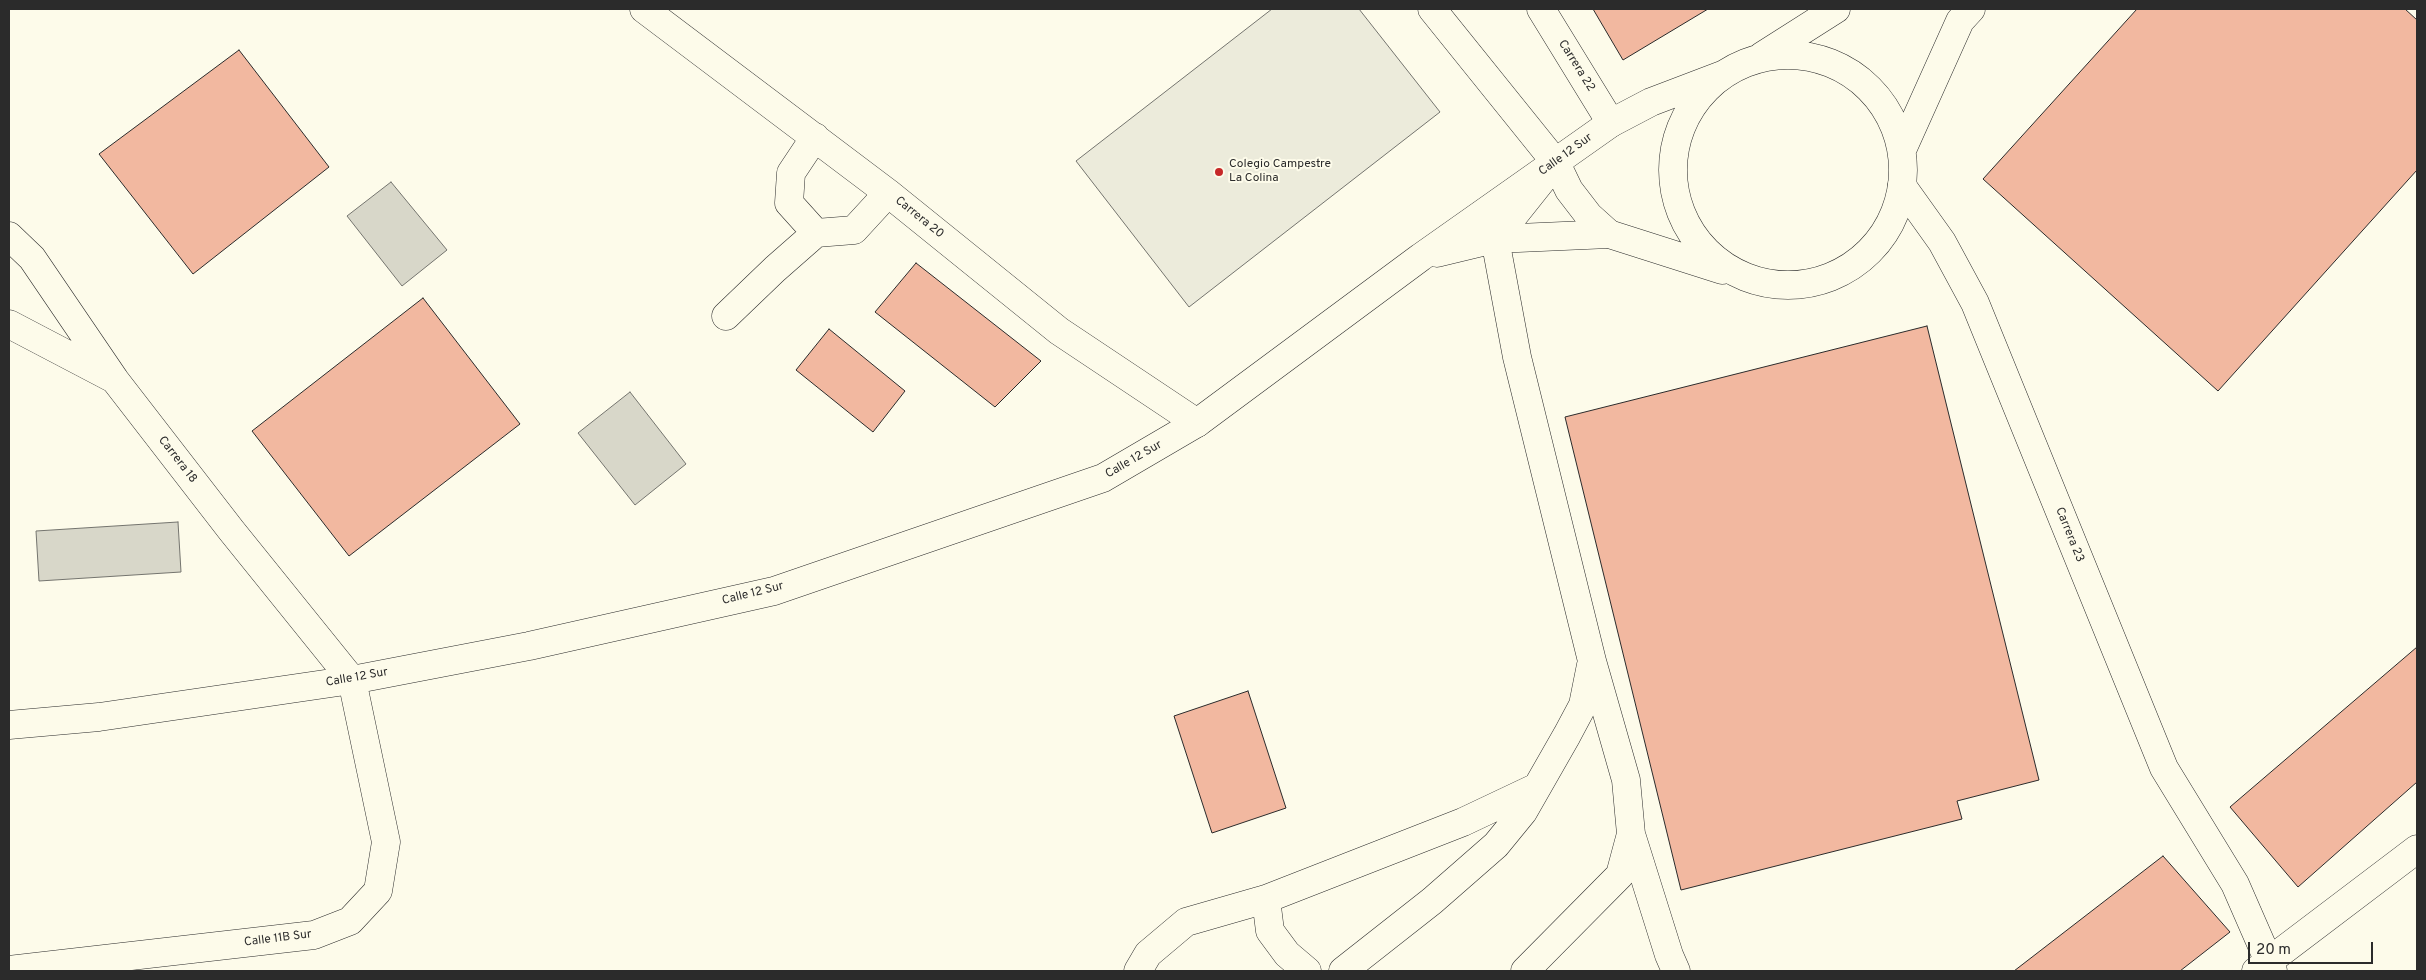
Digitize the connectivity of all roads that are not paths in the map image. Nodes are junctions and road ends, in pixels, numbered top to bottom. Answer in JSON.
{"nodes":[{"id":1,"x":644,"y":9,"type":"edge"},
{"id":2,"x":1432,"y":9,"type":"edge"},
{"id":3,"x":1541,"y":9,"type":"edge"},
{"id":4,"x":1836,"y":9,"type":"edge"},
{"id":5,"x":1971,"y":9,"type":"edge"},
{"id":6,"x":1756,"y":59,"type":"junction"},
{"id":7,"x":1722,"y":75,"type":"junction"},
{"id":8,"x":1611,"y":123,"type":"junction"},
{"id":9,"x":815,"y":137,"type":"junction"},
{"id":10,"x":1902,"y":150,"type":"junction"},
{"id":11,"x":1556,"y":163,"type":"junction"},
{"id":12,"x":1902,"y":186,"type":"junction"},
{"id":13,"x":888,"y":193,"type":"junction"},
{"id":14,"x":816,"y":233,"type":"junction"},
{"id":15,"x":1609,"y":234,"type":"junction"},
{"id":16,"x":9,"y":236,"type":"edge"},
{"id":17,"x":1494,"y":239,"type":"junction"},
{"id":18,"x":1421,"y":256,"type":"junction"},
{"id":19,"x":1735,"y":274,"type":"junction"},
{"id":20,"x":726,"y":316,"type":"dead end"},
{"id":21,"x":9,"y":324,"type":"edge"},
{"id":22,"x":115,"y":380,"type":"junction"},
{"id":23,"x":1197,"y":423,"type":"junction"},
{"id":24,"x":1592,"y":662,"type":"junction"},
{"id":25,"x":352,"y":680,"type":"junction"},
{"id":26,"x":9,"y":725,"type":"edge"},
{"id":27,"x":1537,"y":787,"type":"junction"},
{"id":28,"x":1631,"y":834,"type":"junction"},
{"id":29,"x":2417,"y":849,"type":"edge"},
{"id":30,"x":1266,"y":899,"type":"junction"},
{"id":31,"x":2266,"y":968,"type":"edge"},
{"id":32,"x":9,"y":970,"type":"edge"},
{"id":33,"x":1138,"y":971,"type":"edge"},
{"id":34,"x":1307,"y":971,"type":"edge"},
{"id":35,"x":1343,"y":971,"type":"edge"},
{"id":36,"x":1525,"y":971,"type":"edge"},
{"id":37,"x":1676,"y":971,"type":"edge"}],
"edges":[{"from":1,"to":9,"type":"main road","name":"Carrera 20"},
{"from":2,"to":11,"type":"main road"},
{"from":3,"to":8,"type":"main road","name":"Carrera 22"},
{"from":4,"to":6,"type":"main road"},
{"from":5,"to":10,"type":"main road"},
{"from":6,"to":7,"type":"main road"},
{"from":6,"to":10,"type":"main road"},
{"from":7,"to":8,"type":"main road","name":"Calle 12 Sur"},
{"from":7,"to":19,"type":"main road"},
{"from":8,"to":11,"type":"main road","name":"Calle 12 Sur"},
{"from":9,"to":13,"type":"main road","name":"Carrera 20"},
{"from":9,"to":14,"type":"main road"},
{"from":10,"to":12,"type":"main road","name":"Calle 12 Sur"},
{"from":11,"to":15,"type":"main road"},
{"from":11,"to":17,"type":"main road"},
{"from":11,"to":18,"type":"main road","name":"Calle 12 Sur"},
{"from":12,"to":19,"type":"main road","name":"Calle 12 Sur"},
{"from":12,"to":31,"type":"main road","name":"Carrera 23"},
{"from":13,"to":14,"type":"main road"},
{"from":13,"to":23,"type":"main road","name":"Carrera 20"},
{"from":14,"to":20,"type":"main road"},
{"from":15,"to":17,"type":"main road","name":"Calle 12 Sur"},
{"from":15,"to":19,"type":"main road","name":"Calle 12 Sur"},
{"from":16,"to":22,"type":"main road","name":"Carrera 18"},
{"from":17,"to":18,"type":"main road","name":"Calle 12 Sur"},
{"from":17,"to":24,"type":"main road"},
{"from":18,"to":23,"type":"main road","name":"Calle 12 Sur"},
{"from":21,"to":22,"type":"main road"},
{"from":22,"to":25,"type":"main road","name":"Carrera 18"},
{"from":23,"to":25,"type":"main road","name":"Calle 12 Sur"},
{"from":24,"to":27,"type":"main road"},
{"from":24,"to":28,"type":"main road"},
{"from":25,"to":26,"type":"main road","name":"Calle 12 Sur"},
{"from":25,"to":32,"type":"main road","name":"Calle 11B Sur"},
{"from":27,"to":30,"type":"main road"},
{"from":27,"to":35,"type":"main road"},
{"from":28,"to":36,"type":"main road"},
{"from":28,"to":37,"type":"main road"},
{"from":29,"to":31,"type":"main road"},
{"from":30,"to":33,"type":"main road"},
{"from":30,"to":34,"type":"main road"}]}
